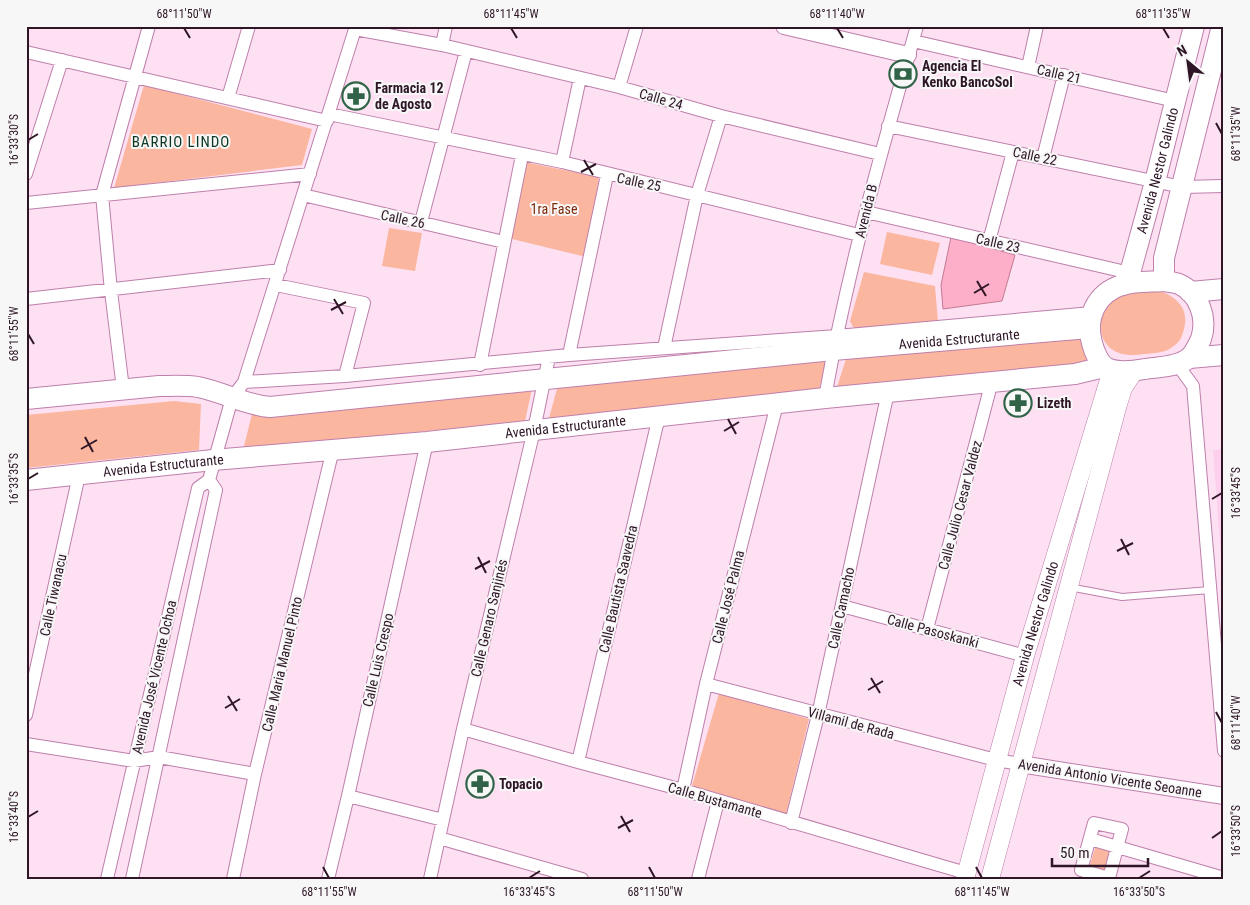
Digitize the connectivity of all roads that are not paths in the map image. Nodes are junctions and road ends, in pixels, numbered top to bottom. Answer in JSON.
{"nodes":[{"id":1,"x":149,"y":26,"type":"edge"},
{"id":2,"x":249,"y":26,"type":"edge"},
{"id":3,"x":446,"y":26,"type":"edge"},
{"id":4,"x":636,"y":26,"type":"edge"},
{"id":5,"x":784,"y":26,"type":"edge"},
{"id":6,"x":917,"y":26,"type":"edge"},
{"id":7,"x":1036,"y":26,"type":"edge"},
{"id":8,"x":1194,"y":26,"type":"edge"},
{"id":9,"x":1222,"y":26,"type":"edge"},
{"id":10,"x":356,"y":28,"type":"edge"},
{"id":11,"x":811,"y":29,"type":"edge"},
{"id":12,"x":442,"y":44,"type":"junction"},
{"id":13,"x":910,"y":48,"type":"junction"},
{"id":14,"x":26,"y":52,"type":"edge"},
{"id":15,"x":466,"y":52,"type":"junction"},
{"id":16,"x":62,"y":60,"type":"junction"},
{"id":17,"x":1028,"y":67,"type":"junction"},
{"id":18,"x":1064,"y":75,"type":"junction"},
{"id":19,"x":136,"y":76,"type":"junction"},
{"id":20,"x":580,"y":78,"type":"junction"},
{"id":21,"x":619,"y":87,"type":"junction"},
{"id":22,"x":228,"y":98,"type":"junction"},
{"id":23,"x":1175,"y":101,"type":"junction"},
{"id":24,"x":721,"y":116,"type":"junction"},
{"id":25,"x":328,"y":117,"type":"junction"},
{"id":26,"x":888,"y":126,"type":"junction"},
{"id":27,"x":442,"y":138,"type":"junction"},
{"id":28,"x":1013,"y":152,"type":"junction"},
{"id":29,"x":880,"y":154,"type":"junction"},
{"id":30,"x":522,"y":155,"type":"junction"},
{"id":31,"x":1043,"y":158,"type":"junction"},
{"id":32,"x":562,"y":162,"type":"junction"},
{"id":33,"x":26,"y":174,"type":"edge"},
{"id":34,"x":310,"y":174,"type":"junction"},
{"id":35,"x":607,"y":175,"type":"junction"},
{"id":36,"x":1155,"y":182,"type":"junction"},
{"id":37,"x":1224,"y":186,"type":"edge"},
{"id":38,"x":1182,"y":187,"type":"junction"},
{"id":39,"x":102,"y":195,"type":"junction"},
{"id":40,"x":302,"y":195,"type":"junction"},
{"id":41,"x":697,"y":195,"type":"junction"},
{"id":42,"x":26,"y":203,"type":"edge"},
{"id":43,"x":866,"y":212,"type":"junction"},
{"id":44,"x":421,"y":222,"type":"junction"},
{"id":45,"x":859,"y":235,"type":"junction"},
{"id":46,"x":989,"y":241,"type":"junction"},
{"id":47,"x":504,"y":242,"type":"junction"},
{"id":48,"x":280,"y":270,"type":"junction"},
{"id":49,"x":1126,"y":279,"type":"junction"},
{"id":50,"x":1164,"y":281,"type":"junction"},
{"id":51,"x":276,"y":285,"type":"junction"},
{"id":52,"x":1224,"y":288,"type":"edge"},
{"id":53,"x":111,"y":291,"type":"junction"},
{"id":54,"x":1190,"y":292,"type":"junction"},
{"id":55,"x":26,"y":299,"type":"edge"},
{"id":56,"x":1090,"y":320,"type":"junction"},
{"id":57,"x":835,"y":343,"type":"junction"},
{"id":58,"x":664,"y":348,"type":"junction"},
{"id":59,"x":569,"y":355,"type":"junction"},
{"id":60,"x":1224,"y":355,"type":"edge"},
{"id":61,"x":549,"y":357,"type":"junction"},
{"id":62,"x":1183,"y":361,"type":"junction"},
{"id":63,"x":480,"y":365,"type":"junction"},
{"id":64,"x":1108,"y":369,"type":"junction"},
{"id":65,"x":1134,"y":371,"type":"junction"},
{"id":66,"x":345,"y":376,"type":"junction"},
{"id":67,"x":545,"y":378,"type":"junction"},
{"id":68,"x":992,"y":381,"type":"junction"},
{"id":69,"x":123,"y":389,"type":"junction"},
{"id":70,"x":238,"y":390,"type":"junction"},
{"id":71,"x":888,"y":392,"type":"junction"},
{"id":72,"x":825,"y":398,"type":"junction"},
{"id":73,"x":26,"y":399,"type":"edge"},
{"id":74,"x":777,"y":404,"type":"junction"},
{"id":75,"x":659,"y":416,"type":"junction"},
{"id":76,"x":534,"y":430,"type":"junction"},
{"id":77,"x":427,"y":442,"type":"junction"},
{"id":78,"x":333,"y":449,"type":"junction"},
{"id":79,"x":213,"y":460,"type":"junction"},
{"id":80,"x":79,"y":474,"type":"junction"},
{"id":81,"x":26,"y":480,"type":"edge"},
{"id":82,"x":209,"y":480,"type":"junction"},
{"id":83,"x":1068,"y":587,"type":"junction"},
{"id":84,"x":1210,"y":590,"type":"junction"},
{"id":85,"x":842,"y":606,"type":"junction"},
{"id":86,"x":927,"y":629,"type":"junction"},
{"id":87,"x":1025,"y":656,"type":"junction"},
{"id":88,"x":706,"y":684,"type":"junction"},
{"id":89,"x":26,"y":714,"type":"edge"},
{"id":90,"x":818,"y":714,"type":"junction"},
{"id":91,"x":463,"y":729,"type":"junction"},
{"id":92,"x":26,"y":744,"type":"edge"},
{"id":93,"x":1224,"y":751,"type":"edge"},
{"id":94,"x":159,"y":757,"type":"junction"},
{"id":95,"x":996,"y":760,"type":"junction"},
{"id":96,"x":134,"y":761,"type":"junction"},
{"id":97,"x":578,"y":762,"type":"junction"},
{"id":98,"x":1020,"y":764,"type":"junction"},
{"id":99,"x":256,"y":774,"type":"junction"},
{"id":100,"x":683,"y":790,"type":"junction"},
{"id":101,"x":348,"y":796,"type":"junction"},
{"id":102,"x":1224,"y":796,"type":"edge"},
{"id":103,"x":718,"y":800,"type":"junction"},
{"id":104,"x":443,"y":820,"type":"junction"},
{"id":105,"x":791,"y":823,"type":"junction"},
{"id":106,"x":439,"y":838,"type":"junction"},
{"id":107,"x":1117,"y":846,"type":"junction"},
{"id":108,"x":966,"y":876,"type":"edge"},
{"id":109,"x":1224,"y":878,"type":"edge"},
{"id":110,"x":107,"y":879,"type":"edge"},
{"id":111,"x":132,"y":879,"type":"edge"},
{"id":112,"x":234,"y":879,"type":"edge"},
{"id":113,"x":328,"y":879,"type":"edge"},
{"id":114,"x":430,"y":879,"type":"edge"},
{"id":115,"x":582,"y":879,"type":"edge"},
{"id":116,"x":698,"y":879,"type":"edge"},
{"id":117,"x":990,"y":879,"type":"edge"}],
"edges":[{"from":1,"to":19,"type":"street"},
{"from":2,"to":22,"type":"street"},
{"from":3,"to":12,"type":"street"},
{"from":4,"to":21,"type":"street"},
{"from":5,"to":11,"type":"street"},
{"from":6,"to":13,"type":"street","name":"Avenida B"},
{"from":7,"to":17,"type":"street"},
{"from":8,"to":23,"type":"main road","name":"Avenida Nestor Galindo"},
{"from":9,"to":38,"type":"main road","name":"Avenida Nestor Galindo"},
{"from":10,"to":12,"type":"street","name":"Calle 24"},
{"from":10,"to":25,"type":"street"},
{"from":11,"to":13,"type":"street"},
{"from":12,"to":15,"type":"street","name":"Calle 24"},
{"from":13,"to":17,"type":"street","name":"Calle 21"},
{"from":13,"to":26,"type":"street","name":"Avenida B"},
{"from":14,"to":16,"type":"street","name":"Calle 25"},
{"from":15,"to":20,"type":"street","name":"Calle 24"},
{"from":15,"to":27,"type":"street"},
{"from":16,"to":19,"type":"street","name":"Calle 25"},
{"from":16,"to":33,"type":"street"},
{"from":17,"to":18,"type":"street","name":"Calle 21"},
{"from":18,"to":23,"type":"street","name":"Calle 21"},
{"from":18,"to":31,"type":"street"},
{"from":19,"to":22,"type":"street","name":"Calle 25"},
{"from":19,"to":39,"type":"street"},
{"from":20,"to":21,"type":"street","name":"Calle 24"},
{"from":20,"to":32,"type":"street"},
{"from":21,"to":24,"type":"street","name":"Calle 24"},
{"from":22,"to":25,"type":"street","name":"Calle 25"},
{"from":23,"to":36,"type":"main road","name":"Avenida Nestor Galindo"},
{"from":24,"to":29,"type":"street","name":"Calle 24"},
{"from":24,"to":41,"type":"street"},
{"from":25,"to":27,"type":"street","name":"Calle 25"},
{"from":25,"to":34,"type":"street"},
{"from":26,"to":28,"type":"street","name":"Calle 22"},
{"from":26,"to":29,"type":"street","name":"Avenida B"},
{"from":27,"to":30,"type":"street","name":"Calle 25"},
{"from":27,"to":44,"type":"street"},
{"from":28,"to":31,"type":"street","name":"Calle 22"},
{"from":28,"to":46,"type":"street"},
{"from":29,"to":43,"type":"street","name":"Avenida B"},
{"from":30,"to":32,"type":"street","name":"Calle 25"},
{"from":30,"to":47,"type":"street"},
{"from":31,"to":36,"type":"street","name":"Calle 22"},
{"from":32,"to":35,"type":"street","name":"Calle 25"},
{"from":34,"to":39,"type":"street"},
{"from":34,"to":40,"type":"street"},
{"from":35,"to":41,"type":"street","name":"Calle 25"},
{"from":35,"to":59,"type":"street"},
{"from":36,"to":38,"type":"street","name":"Calle 22"},
{"from":36,"to":49,"type":"main road","name":"Avenida Nestor Galindo"},
{"from":37,"to":38,"type":"street","name":"Calle 22"},
{"from":38,"to":50,"type":"main road","name":"Avenida Nestor Galindo"},
{"from":39,"to":42,"type":"street"},
{"from":39,"to":53,"type":"street"},
{"from":40,"to":44,"type":"street","name":"Calle 26"},
{"from":40,"to":48,"type":"street"},
{"from":41,"to":45,"type":"street","name":"Calle 25"},
{"from":41,"to":58,"type":"street"},
{"from":43,"to":45,"type":"street","name":"Avenida B"},
{"from":43,"to":46,"type":"street","name":"Calle 23"},
{"from":44,"to":47,"type":"street","name":"Calle 26"},
{"from":45,"to":57,"type":"street","name":"Avenida B"},
{"from":46,"to":49,"type":"street","name":"Calle 23"},
{"from":47,"to":63,"type":"street"},
{"from":48,"to":51,"type":"street"},
{"from":48,"to":53,"type":"street"},
{"from":49,"to":50,"type":"main road"},
{"from":49,"to":56,"type":"main road"},
{"from":50,"to":54,"type":"main road"},
{"from":51,"to":66,"type":"street"},
{"from":51,"to":70,"type":"street"},
{"from":52,"to":54,"type":"main road"},
{"from":53,"to":55,"type":"street"},
{"from":53,"to":69,"type":"street"},
{"from":54,"to":62,"type":"main road"},
{"from":56,"to":57,"type":"main road","name":"Avenida Estructurante"},
{"from":56,"to":64,"type":"main road"},
{"from":57,"to":58,"type":"street","name":"Avenida Estructurante"},
{"from":57,"to":67,"type":"main road","name":"Avenida Estructurante"},
{"from":57,"to":72,"type":"street","name":"Avenida B"},
{"from":58,"to":59,"type":"street","name":"Avenida Estructurante"},
{"from":59,"to":61,"type":"street","name":"Avenida Estructurante"},
{"from":60,"to":62,"type":"main road"},
{"from":61,"to":63,"type":"street","name":"Avenida Estructurante"},
{"from":61,"to":67,"type":"street","name":"Calle Genaro Sanjinés"},
{"from":62,"to":65,"type":"main road"},
{"from":62,"to":84,"type":"street"},
{"from":63,"to":66,"type":"street","name":"Avenida Estructurante"},
{"from":64,"to":65,"type":"main road"},
{"from":64,"to":68,"type":"main road","name":"Avenida Estructurante"},
{"from":64,"to":87,"type":"main road","name":"Avenida Nestor Galindo"},
{"from":65,"to":83,"type":"main road","name":"Avenida Nestor Galindo"},
{"from":66,"to":70,"type":"street","name":"Avenida Estructurante"},
{"from":67,"to":70,"type":"main road","name":"Avenida Estructurante"},
{"from":67,"to":76,"type":"street","name":"Calle Genaro Sanjinés"},
{"from":68,"to":71,"type":"main road","name":"Avenida Estructurante"},
{"from":68,"to":86,"type":"street","name":"Calle Julio Cesar Valdez"},
{"from":69,"to":70,"type":"main road","name":"Avenida Estructurante"},
{"from":69,"to":73,"type":"main road","name":"Avenida Estructurante"},
{"from":70,"to":79,"type":"street"},
{"from":71,"to":72,"type":"main road","name":"Avenida Estructurante"},
{"from":71,"to":85,"type":"street","name":"Calle Camacho"},
{"from":72,"to":74,"type":"main road","name":"Avenida Estructurante"},
{"from":74,"to":75,"type":"main road","name":"Avenida Estructurante"},
{"from":74,"to":88,"type":"street","name":"Calle José Palma"},
{"from":75,"to":76,"type":"main road","name":"Avenida Estructurante"},
{"from":75,"to":97,"type":"street","name":"Calle Bautista Saavedra"},
{"from":76,"to":77,"type":"main road","name":"Avenida Estructurante"},
{"from":76,"to":91,"type":"street","name":"Calle Genaro Sanjinés"},
{"from":77,"to":78,"type":"main road","name":"Avenida Estructurante"},
{"from":77,"to":101,"type":"street","name":"Calle Luis Crespo"},
{"from":78,"to":79,"type":"main road","name":"Avenida Estructurante"},
{"from":78,"to":99,"type":"street","name":"Calle Maria Manuel Pinto"},
{"from":79,"to":80,"type":"main road","name":"Avenida Estructurante"},
{"from":79,"to":82,"type":"street"},
{"from":80,"to":81,"type":"main road","name":"Avenida Estructurante"},
{"from":80,"to":89,"type":"street","name":"Calle Tiwanacu"},
{"from":82,"to":94,"type":"street"},
{"from":82,"to":96,"type":"street","name":"Avenida José Vicente Ochoa"},
{"from":83,"to":84,"type":"lane"},
{"from":83,"to":98,"type":"main road","name":"Avenida Nestor Galindo"},
{"from":84,"to":93,"type":"street"},
{"from":85,"to":86,"type":"street","name":"Calle Pasoskanki"},
{"from":85,"to":90,"type":"street","name":"Calle Camacho"},
{"from":86,"to":87,"type":"street","name":"Calle Pasoskanki"},
{"from":87,"to":95,"type":"main road","name":"Avenida Nestor Galindo"},
{"from":88,"to":90,"type":"street","name":"Villamil de Rada"},
{"from":88,"to":100,"type":"street","name":"Calle José Palma"},
{"from":90,"to":95,"type":"street","name":"Villamil de Rada"},
{"from":90,"to":105,"type":"street","name":"Calle Camacho"},
{"from":91,"to":97,"type":"street","name":"Calle Bustamante"},
{"from":91,"to":104,"type":"street","name":"Calle Genaro Sanjinés"},
{"from":92,"to":96,"type":"street"},
{"from":94,"to":96,"type":"street"},
{"from":94,"to":99,"type":"street"},
{"from":94,"to":111,"type":"street"},
{"from":95,"to":98,"type":"street","name":"Avenida Antonio Vicente Seoanne"},
{"from":95,"to":108,"type":"main road","name":"Avenida Nestor Galindo"},
{"from":96,"to":110,"type":"street","name":"Avenida José Vicente Ochoa"},
{"from":97,"to":100,"type":"street","name":"Calle Bustamante"},
{"from":98,"to":102,"type":"street","name":"Avenida Antonio Vicente Seoanne"},
{"from":98,"to":117,"type":"main road","name":"Avenida Nestor Galindo"},
{"from":99,"to":112,"type":"street","name":"Calle Maria Manuel Pinto"},
{"from":100,"to":103,"type":"street","name":"Calle Bustamante"},
{"from":101,"to":104,"type":"street"},
{"from":101,"to":113,"type":"street","name":"Calle Luis Crespo"},
{"from":103,"to":105,"type":"street","name":"Calle Bustamante"},
{"from":103,"to":116,"type":"street"},
{"from":104,"to":106,"type":"street","name":"Calle Genaro Sanjinés"},
{"from":105,"to":108,"type":"street","name":"Calle Bustamante"},
{"from":106,"to":114,"type":"street","name":"Calle Genaro Sanjinés"},
{"from":106,"to":115,"type":"street"},
{"from":107,"to":107,"type":"street"},
{"from":107,"to":109,"type":"street"}]}
